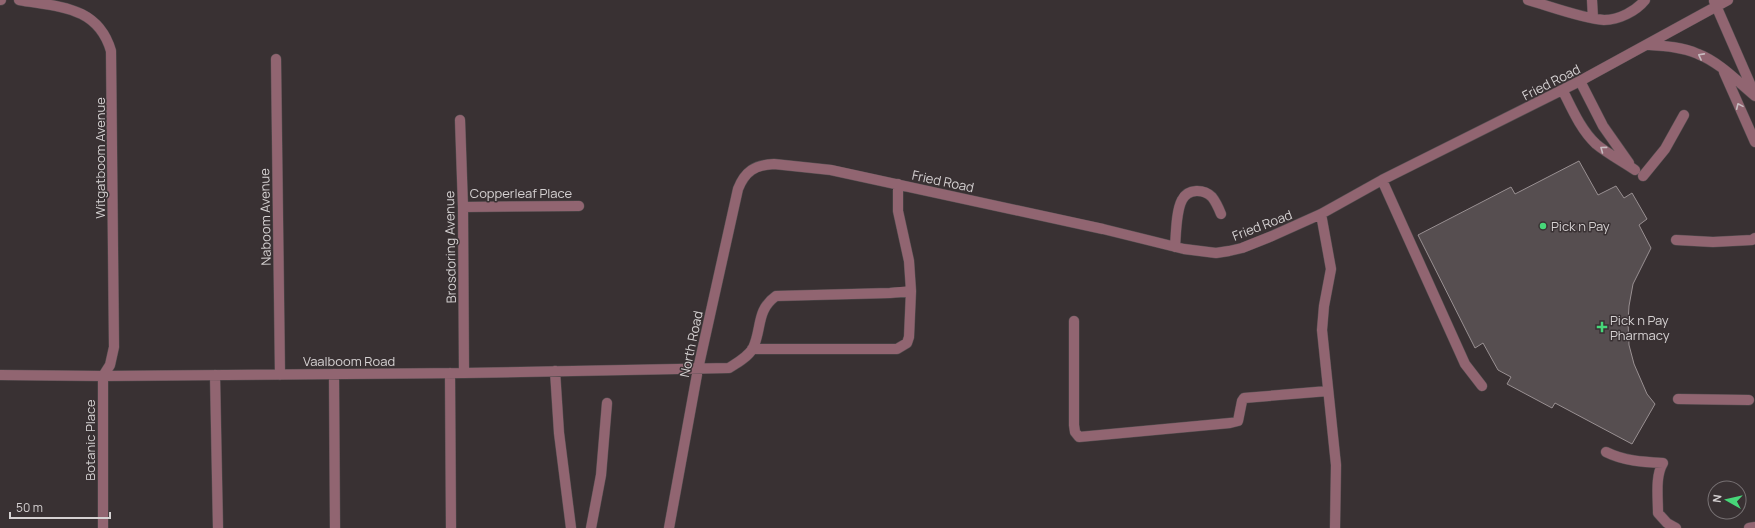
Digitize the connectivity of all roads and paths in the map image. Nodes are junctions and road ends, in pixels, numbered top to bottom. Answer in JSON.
{"nodes":[{"id":1,"x":19,"y":0,"type":"edge"},
{"id":2,"x":1528,"y":0,"type":"edge"},
{"id":3,"x":1592,"y":0,"type":"edge"},
{"id":4,"x":1645,"y":0,"type":"edge"},
{"id":5,"x":1728,"y":0,"type":"edge"},
{"id":6,"x":1552,"y":3,"type":"edge"},
{"id":7,"x":1715,"y":3,"type":"edge"},
{"id":8,"x":1593,"y":18,"type":"junction"},
{"id":9,"x":1649,"y":45,"type":"junction"},
{"id":10,"x":276,"y":59,"type":"dead end"},
{"id":11,"x":1723,"y":69,"type":"junction"},
{"id":12,"x":1580,"y":82,"type":"junction"},
{"id":13,"x":1563,"y":91,"type":"junction"},
{"id":14,"x":1755,"y":95,"type":"edge"},
{"id":15,"x":1684,"y":115,"type":"dead end"},
{"id":16,"x":460,"y":120,"type":"dead end"},
{"id":17,"x":1755,"y":142,"type":"edge"},
{"id":18,"x":750,"y":170,"type":"joint"},
{"id":19,"x":1643,"y":176,"type":"dead end"},
{"id":20,"x":1382,"y":180,"type":"junction"},
{"id":21,"x":898,"y":184,"type":"junction"},
{"id":22,"x":579,"y":206,"type":"dead end"},
{"id":23,"x":463,"y":207,"type":"junction"},
{"id":24,"x":1221,"y":214,"type":"dead end"},
{"id":25,"x":1321,"y":214,"type":"junction"},
{"id":26,"x":1676,"y":240,"type":"dead end"},
{"id":27,"x":1754,"y":240,"type":"edge"},
{"id":28,"x":1175,"y":247,"type":"junction"},
{"id":29,"x":910,"y":291,"type":"junction"},
{"id":30,"x":1074,"y":321,"type":"dead end"},
{"id":31,"x":752,"y":349,"type":"junction"},
{"id":32,"x":698,"y":369,"type":"junction"},
{"id":33,"x":555,"y":372,"type":"junction"},
{"id":34,"x":450,"y":373,"type":"junction"},
{"id":35,"x":464,"y":373,"type":"junction"},
{"id":36,"x":334,"y":374,"type":"junction"},
{"id":37,"x":0,"y":375,"type":"edge"},
{"id":38,"x":215,"y":375,"type":"junction"},
{"id":39,"x":280,"y":375,"type":"junction"},
{"id":40,"x":103,"y":376,"type":"junction"},
{"id":41,"x":1482,"y":386,"type":"dead end"},
{"id":42,"x":1328,"y":391,"type":"junction"},
{"id":43,"x":1678,"y":399,"type":"dead end"},
{"id":44,"x":1749,"y":400,"type":"dead end"},
{"id":45,"x":607,"y":403,"type":"dead end"},
{"id":46,"x":1606,"y":452,"type":"dead end"},
{"id":47,"x":1755,"y":527,"type":"edge"},
{"id":48,"x":103,"y":528,"type":"edge"},
{"id":49,"x":218,"y":528,"type":"edge"},
{"id":50,"x":336,"y":528,"type":"edge"},
{"id":51,"x":451,"y":528,"type":"edge"},
{"id":52,"x":571,"y":528,"type":"edge"},
{"id":53,"x":591,"y":528,"type":"edge"},
{"id":54,"x":669,"y":528,"type":"edge"},
{"id":55,"x":1335,"y":528,"type":"edge"},
{"id":56,"x":1676,"y":528,"type":"edge"},
{"id":57,"x":1749,"y":528,"type":"edge"}],
"edges":[{"from":1,"to":40,"type":"street","name":"Witgatboom Avenue"},
{"from":2,"to":6,"type":"street"},
{"from":3,"to":8,"type":"street"},
{"from":4,"to":8,"type":"street"},
{"from":5,"to":7,"type":"street","name":"Fried Road"},
{"from":6,"to":8,"type":"street"},
{"from":7,"to":9,"type":"street","name":"Fried Road"},
{"from":7,"to":14,"type":"street"},
{"from":11,"to":9,"type":"street","one_way":true},
{"from":9,"to":12,"type":"street","name":"Fried Road"},
{"from":10,"to":39,"type":"street","name":"Naboom Avenue"},
{"from":11,"to":14,"type":"street"},
{"from":17,"to":11,"type":"street","one_way":true},
{"from":12,"to":13,"type":"street","name":"Fried Road"},
{"from":12,"to":13,"type":"street","one_way":true},
{"from":13,"to":20,"type":"street","name":"Fried Road"},
{"from":15,"to":19,"type":"street"},
{"from":16,"to":23,"type":"street","name":"Brosdoring Avenue"},
{"from":18,"to":21,"type":"street","name":"Fried Road"},
{"from":18,"to":32,"type":"street","name":"North Road"},
{"from":20,"to":25,"type":"street","name":"Fried Road"},
{"from":20,"to":41,"type":"street"},
{"from":21,"to":28,"type":"street","name":"Fried Road"},
{"from":21,"to":29,"type":"street"},
{"from":22,"to":23,"type":"street","name":"Copperleaf Place"},
{"from":23,"to":35,"type":"street","name":"Brosdoring Avenue"},
{"from":24,"to":28,"type":"street"},
{"from":25,"to":28,"type":"street","name":"Fried Road"},
{"from":25,"to":42,"type":"street"},
{"from":26,"to":27,"type":"street"},
{"from":29,"to":31,"type":"street"},
{"from":29,"to":31,"type":"street"},
{"from":30,"to":42,"type":"street"},
{"from":31,"to":32,"type":"street","name":"Vaalboom Road"},
{"from":32,"to":33,"type":"street","name":"Vaalboom Road"},
{"from":32,"to":54,"type":"street","name":"North Road"},
{"from":33,"to":35,"type":"street","name":"Vaalboom Road"},
{"from":33,"to":52,"type":"street"},
{"from":34,"to":35,"type":"street","name":"Vaalboom Road"},
{"from":34,"to":36,"type":"street","name":"Vaalboom Road"},
{"from":34,"to":51,"type":"street"},
{"from":36,"to":39,"type":"street","name":"Vaalboom Road"},
{"from":36,"to":50,"type":"street"},
{"from":37,"to":40,"type":"street","name":"Vaalboom Road"},
{"from":38,"to":39,"type":"street","name":"Vaalboom Road"},
{"from":38,"to":40,"type":"street","name":"Vaalboom Road"},
{"from":38,"to":49,"type":"street"},
{"from":40,"to":48,"type":"street","name":"Botanic Place"},
{"from":42,"to":55,"type":"street"},
{"from":43,"to":44,"type":"street"},
{"from":45,"to":53,"type":"street"},
{"from":46,"to":56,"type":"street"},
{"from":47,"to":57,"type":"street"}]}
